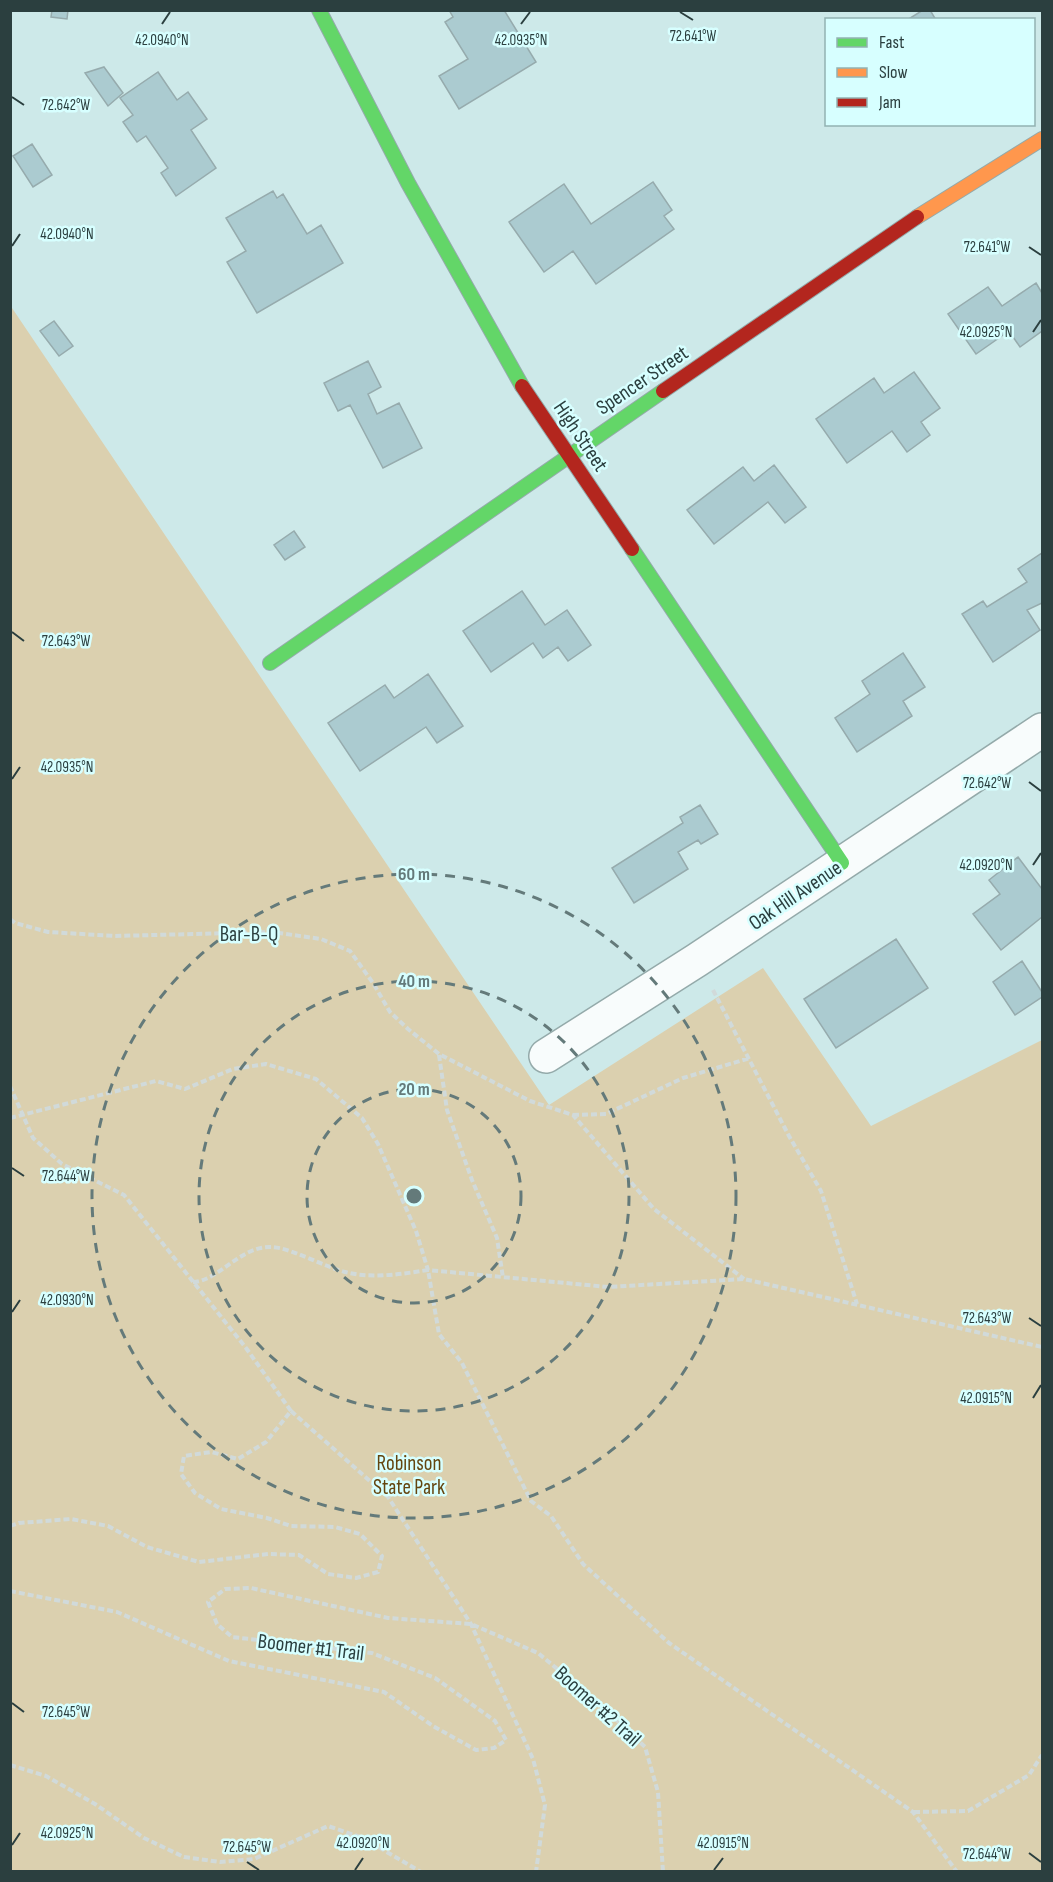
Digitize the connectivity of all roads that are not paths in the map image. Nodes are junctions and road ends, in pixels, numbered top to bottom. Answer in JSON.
{"nodes":[{"id":1,"x":319,"y":10,"type":"edge"},
{"id":2,"x":1042,"y":139,"type":"edge"},
{"id":3,"x":568,"y":455,"type":"junction"},
{"id":4,"x":270,"y":663,"type":"dead end"},
{"id":5,"x":1042,"y":730,"type":"edge"},
{"id":6,"x":842,"y":863,"type":"junction"},
{"id":7,"x":546,"y":1056,"type":"dead end"}],
"edges":[{"from":1,"to":3,"type":"street","name":"High Street"},
{"from":2,"to":3,"type":"street","name":"Spencer Street"},
{"from":3,"to":4,"type":"street","name":"Spencer Street"},
{"from":3,"to":6,"type":"street","name":"High Street"},
{"from":5,"to":6,"type":"street","name":"Oak Hill Avenue"},
{"from":6,"to":7,"type":"street","name":"Oak Hill Avenue"}]}
